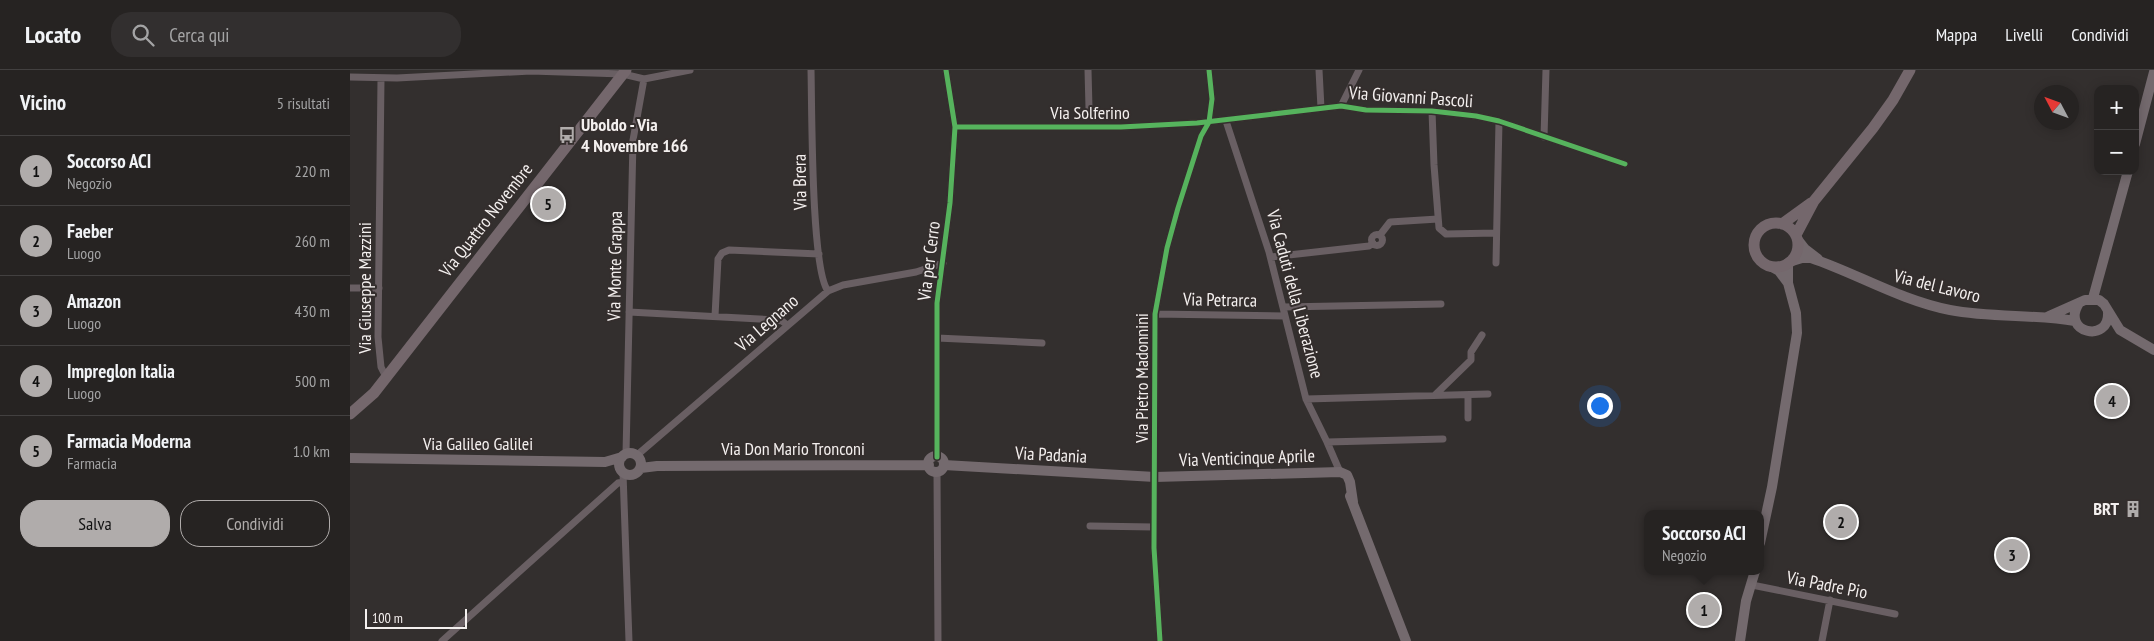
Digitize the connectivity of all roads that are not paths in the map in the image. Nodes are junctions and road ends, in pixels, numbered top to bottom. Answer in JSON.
{"nodes":[{"id":1,"x":690,"y":70,"type":"edge"},
{"id":2,"x":811,"y":70,"type":"edge"},
{"id":3,"x":946,"y":70,"type":"edge"},
{"id":4,"x":1088,"y":70,"type":"edge"},
{"id":5,"x":1209,"y":70,"type":"edge"},
{"id":6,"x":1319,"y":70,"type":"edge"},
{"id":7,"x":1359,"y":70,"type":"edge"},
{"id":8,"x":1546,"y":70,"type":"edge"},
{"id":9,"x":1910,"y":70,"type":"edge"},
{"id":10,"x":599,"y":71,"type":"edge"},
{"id":11,"x":625,"y":72,"type":"edge"},
{"id":12,"x":2154,"y":72,"type":"edge"},
{"id":13,"x":350,"y":77,"type":"edge"},
{"id":14,"x":381,"y":79,"type":"junction"},
{"id":15,"x":644,"y":79,"type":"junction"},
{"id":16,"x":1341,"y":106,"type":"junction"},
{"id":17,"x":1089,"y":108,"type":"dead end"},
{"id":18,"x":1321,"y":108,"type":"junction"},
{"id":19,"x":1432,"y":111,"type":"junction"},
{"id":20,"x":1226,"y":121,"type":"junction"},
{"id":21,"x":1499,"y":121,"type":"junction"},
{"id":22,"x":1208,"y":122,"type":"junction"},
{"id":23,"x":955,"y":127,"type":"junction"},
{"id":24,"x":2139,"y":130,"type":"edge"},
{"id":25,"x":1544,"y":137,"type":"junction"},
{"id":26,"x":1625,"y":164,"type":"dead end"},
{"id":27,"x":2127,"y":175,"type":"edge"},
{"id":28,"x":1814,"y":201,"type":"junction"},
{"id":29,"x":1438,"y":219,"type":"junction"},
{"id":30,"x":1782,"y":224,"type":"junction"},
{"id":31,"x":1496,"y":233,"type":"junction"},
{"id":32,"x":1797,"y":237,"type":"junction"},
{"id":33,"x":819,"y":254,"type":"junction"},
{"id":34,"x":1270,"y":257,"type":"junction"},
{"id":35,"x":1496,"y":262,"type":"dead end"},
{"id":36,"x":1822,"y":262,"type":"junction"},
{"id":37,"x":943,"y":263,"type":"junction"},
{"id":38,"x":1789,"y":263,"type":"junction"},
{"id":39,"x":1770,"y":266,"type":"junction"},
{"id":40,"x":1788,"y":283,"type":"junction"},
{"id":41,"x":350,"y":288,"type":"edge"},
{"id":42,"x":379,"y":288,"type":"junction"},
{"id":43,"x":828,"y":291,"type":"junction"},
{"id":44,"x":2093,"y":298,"type":"junction"},
{"id":45,"x":2079,"y":303,"type":"junction"},
{"id":46,"x":1442,"y":304,"type":"dead end"},
{"id":47,"x":1283,"y":307,"type":"junction"},
{"id":48,"x":629,"y":312,"type":"junction"},
{"id":49,"x":2108,"y":312,"type":"junction"},
{"id":50,"x":1155,"y":314,"type":"junction"},
{"id":51,"x":715,"y":316,"type":"junction"},
{"id":52,"x":1285,"y":316,"type":"junction"},
{"id":53,"x":2048,"y":316,"type":"junction"},
{"id":54,"x":2075,"y":321,"type":"junction"},
{"id":55,"x":787,"y":325,"type":"junction"},
{"id":56,"x":2103,"y":327,"type":"junction"},
{"id":57,"x":2120,"y":330,"type":"junction"},
{"id":58,"x":1482,"y":335,"type":"dead end"},
{"id":59,"x":937,"y":338,"type":"junction"},
{"id":60,"x":1042,"y":343,"type":"dead end"},
{"id":61,"x":2154,"y":350,"type":"edge"},
{"id":62,"x":386,"y":377,"type":"junction"},
{"id":63,"x":374,"y":393,"type":"junction"},
{"id":64,"x":1488,"y":394,"type":"dead end"},
{"id":65,"x":1435,"y":395,"type":"junction"},
{"id":66,"x":1468,"y":395,"type":"junction"},
{"id":67,"x":1306,"y":400,"type":"junction"},
{"id":68,"x":350,"y":414,"type":"edge"},
{"id":69,"x":1468,"y":418,"type":"dead end"},
{"id":70,"x":350,"y":422,"type":"edge"},
{"id":71,"x":1443,"y":440,"type":"dead end"},
{"id":72,"x":1327,"y":442,"type":"junction"},
{"id":73,"x":350,"y":458,"type":"edge"},
{"id":74,"x":629,"y":465,"type":"junction"},
{"id":75,"x":936,"y":465,"type":"junction"},
{"id":76,"x":1340,"y":472,"type":"junction"},
{"id":77,"x":1156,"y":477,"type":"junction"},
{"id":78,"x":1764,"y":524,"type":"edge"},
{"id":79,"x":1090,"y":526,"type":"dead end"},
{"id":80,"x":1154,"y":527,"type":"junction"},
{"id":81,"x":1754,"y":575,"type":"edge"},
{"id":82,"x":1752,"y":585,"type":"junction"},
{"id":83,"x":1830,"y":600,"type":"junction"},
{"id":84,"x":1896,"y":614,"type":"dead end"},
{"id":85,"x":442,"y":641,"type":"edge"},
{"id":86,"x":629,"y":641,"type":"edge"},
{"id":87,"x":938,"y":641,"type":"edge"},
{"id":88,"x":1160,"y":641,"type":"edge"},
{"id":89,"x":1406,"y":641,"type":"edge"},
{"id":90,"x":1740,"y":641,"type":"edge"},
{"id":91,"x":1822,"y":641,"type":"edge"}],
"edges":[{"from":1,"to":15,"type":"street"},
{"from":2,"to":33,"type":"street","name":"Via Brera"},
{"from":3,"to":23,"type":"street","name":"Via per Cerro"},
{"from":4,"to":17,"type":"street"},
{"from":5,"to":22,"type":"street","name":"Via Pietro Madonnini"},
{"from":6,"to":18,"type":"street"},
{"from":7,"to":16,"type":"street"},
{"from":8,"to":25,"type":"street"},
{"from":9,"to":28,"type":"main road"},
{"from":10,"to":11,"type":"street"},
{"from":10,"to":14,"type":"street"},
{"from":11,"to":15,"type":"street"},
{"from":11,"to":62,"type":"main road","name":"Via Quattro Novembre"},
{"from":12,"to":24,"type":"street"},
{"from":13,"to":14,"type":"street"},
{"from":14,"to":42,"type":"street","name":"Via Giuseppe Mazzini"},
{"from":15,"to":48,"type":"street","name":"Via Monte Grappa"},
{"from":16,"to":18,"type":"street","name":"Via Giovanni Pascoli"},
{"from":16,"to":19,"type":"street","name":"Via Giovanni Pascoli"},
{"from":18,"to":20,"type":"street","name":"Via Giovanni Pascoli"},
{"from":19,"to":21,"type":"street","name":"Via Giovanni Pascoli"},
{"from":19,"to":29,"type":"street"},
{"from":20,"to":22,"type":"street","name":"Via Solferino"},
{"from":20,"to":34,"type":"street","name":"Via Caduti della Liberazione"},
{"from":21,"to":25,"type":"street","name":"Via Giovanni Pascoli"},
{"from":21,"to":31,"type":"street"},
{"from":22,"to":23,"type":"street","name":"Via Solferino"},
{"from":22,"to":50,"type":"street","name":"Via Pietro Madonnini"},
{"from":23,"to":37,"type":"street","name":"Via per Cerro"},
{"from":25,"to":26,"type":"street","name":"Via Giovanni Pascoli"},
{"from":27,"to":44,"type":"street"},
{"from":28,"to":30,"type":"main road"},
{"from":28,"to":32,"type":"main road"},
{"from":29,"to":31,"type":"street"},
{"from":29,"to":34,"type":"street"},
{"from":30,"to":32,"type":"main road"},
{"from":30,"to":39,"type":"main road"},
{"from":31,"to":35,"type":"street"},
{"from":32,"to":36,"type":"street","name":"Via del Lavoro"},
{"from":32,"to":38,"type":"main road"},
{"from":33,"to":43,"type":"street","name":"Via Brera"},
{"from":33,"to":51,"type":"street"},
{"from":34,"to":47,"type":"street","name":"Via Caduti della Liberazione"},
{"from":36,"to":38,"type":"street","name":"Via del Lavoro"},
{"from":36,"to":53,"type":"street","name":"Via del Lavoro"},
{"from":37,"to":43,"type":"street","name":"Via Legnano"},
{"from":37,"to":59,"type":"street","name":"Via per Cerro"},
{"from":38,"to":39,"type":"main road"},
{"from":38,"to":40,"type":"street"},
{"from":39,"to":40,"type":"street"},
{"from":40,"to":78,"type":"street"},
{"from":41,"to":42,"type":"street"},
{"from":42,"to":62,"type":"street","name":"Via Giuseppe Mazzini"},
{"from":43,"to":55,"type":"street","name":"Via Legnano"},
{"from":44,"to":45,"type":"street","name":"Via del Lavoro"},
{"from":44,"to":49,"type":"street","name":"Via del Lavoro"},
{"from":45,"to":53,"type":"street","name":"Via del Lavoro"},
{"from":45,"to":54,"type":"street"},
{"from":46,"to":47,"type":"street"},
{"from":47,"to":52,"type":"street","name":"Via Caduti della Liberazione"},
{"from":48,"to":51,"type":"street"},
{"from":48,"to":74,"type":"street","name":"Via Monte Grappa"},
{"from":49,"to":56,"type":"street"},
{"from":49,"to":57,"type":"street","name":"Via del Lavoro"},
{"from":50,"to":52,"type":"street","name":"Via Petrarca"},
{"from":50,"to":77,"type":"street","name":"Via Pietro Madonnini"},
{"from":51,"to":55,"type":"street"},
{"from":52,"to":67,"type":"street","name":"Via Caduti della Liberazione"},
{"from":53,"to":54,"type":"street","name":"Via del Lavoro"},
{"from":54,"to":56,"type":"street","name":"Via del Lavoro"},
{"from":55,"to":74,"type":"street","name":"Via Legnano"},
{"from":56,"to":57,"type":"street","name":"Via del Lavoro"},
{"from":57,"to":61,"type":"street","name":"Via del Lavoro"},
{"from":58,"to":65,"type":"street"},
{"from":59,"to":60,"type":"street"},
{"from":59,"to":75,"type":"street","name":"Via per Cerro"},
{"from":62,"to":63,"type":"main road","name":"Via Quattro Novembre"},
{"from":63,"to":68,"type":"main road","name":"Via Quattro Novembre"},
{"from":63,"to":70,"type":"main road","name":"Via Quattro Novembre"},
{"from":64,"to":66,"type":"street"},
{"from":65,"to":66,"type":"street"},
{"from":65,"to":67,"type":"street"},
{"from":66,"to":69,"type":"street"},
{"from":67,"to":72,"type":"street","name":"Via Caduti della Liberazione"},
{"from":71,"to":72,"type":"street"},
{"from":72,"to":76,"type":"street","name":"Via Caduti della Liberazione"},
{"from":73,"to":74,"type":"street","name":"Via Galileo Galilei"},
{"from":74,"to":75,"type":"street","name":"Via Don Mario Tronconi"},
{"from":74,"to":85,"type":"street","name":"Via Legnano"},
{"from":74,"to":86,"type":"street","name":"Via Monte Grappa"},
{"from":75,"to":77,"type":"street","name":"Via Padania"},
{"from":75,"to":87,"type":"street","name":"Via per Cerro"},
{"from":76,"to":77,"type":"street","name":"Via Venticinque Aprile"},
{"from":76,"to":89,"type":"street","name":"Via Caduti della Liberazione"},
{"from":77,"to":80,"type":"street","name":"Via Pietro Madonnini"},
{"from":79,"to":80,"type":"street"},
{"from":80,"to":88,"type":"street","name":"Via Pietro Madonnini"},
{"from":81,"to":82,"type":"street"},
{"from":82,"to":83,"type":"street","name":"Via Padre Pio"},
{"from":82,"to":90,"type":"street"},
{"from":83,"to":84,"type":"street","name":"Via Padre Pio"},
{"from":83,"to":91,"type":"street"}]}
